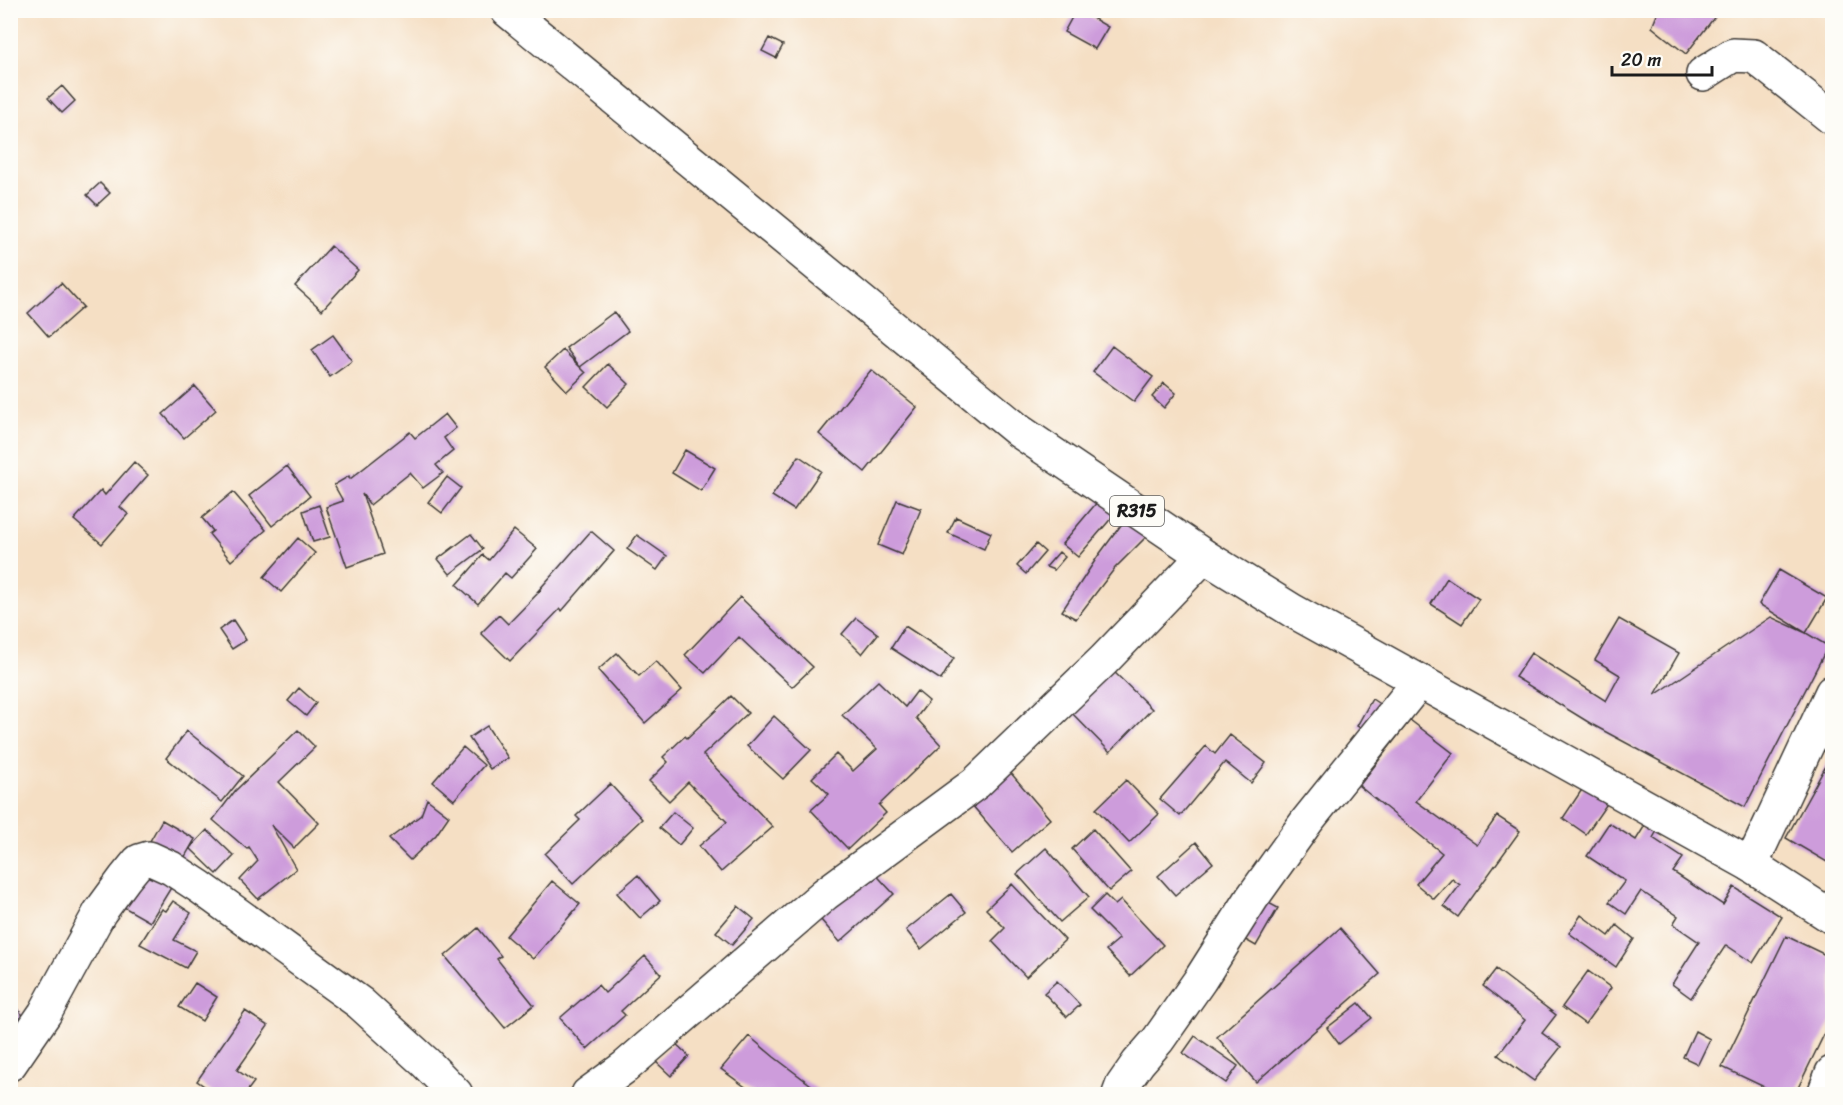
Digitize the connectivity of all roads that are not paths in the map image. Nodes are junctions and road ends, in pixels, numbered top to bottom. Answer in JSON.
{"nodes":[{"id":1,"x":507,"y":10,"type":"edge"},
{"id":2,"x":1703,"y":74,"type":"dead end"},
{"id":3,"x":1833,"y":118,"type":"edge"},
{"id":4,"x":1204,"y":556,"type":"junction"},
{"id":5,"x":1419,"y":682,"type":"junction"},
{"id":6,"x":1833,"y":692,"type":"edge"},
{"id":7,"x":1751,"y":865,"type":"junction"},
{"id":8,"x":1833,"y":917,"type":"edge"},
{"id":9,"x":10,"y":1064,"type":"edge"},
{"id":10,"x":1833,"y":1073,"type":"edge"},
{"id":11,"x":456,"y":1095,"type":"edge"},
{"id":12,"x":588,"y":1095,"type":"edge"},
{"id":13,"x":1119,"y":1095,"type":"edge"},
{"id":14,"x":1824,"y":1095,"type":"edge"}],
"edges":[{"from":1,"to":4,"type":"street","number":"R315"},
{"from":2,"to":3,"type":"street"},
{"from":4,"to":5,"type":"street","number":"R315"},
{"from":4,"to":12,"type":"street"},
{"from":5,"to":7,"type":"street","number":"R315"},
{"from":5,"to":13,"type":"street"},
{"from":6,"to":7,"type":"street"},
{"from":7,"to":8,"type":"street","number":"R315"},
{"from":9,"to":11,"type":"street"},
{"from":10,"to":14,"type":"street"}]}
